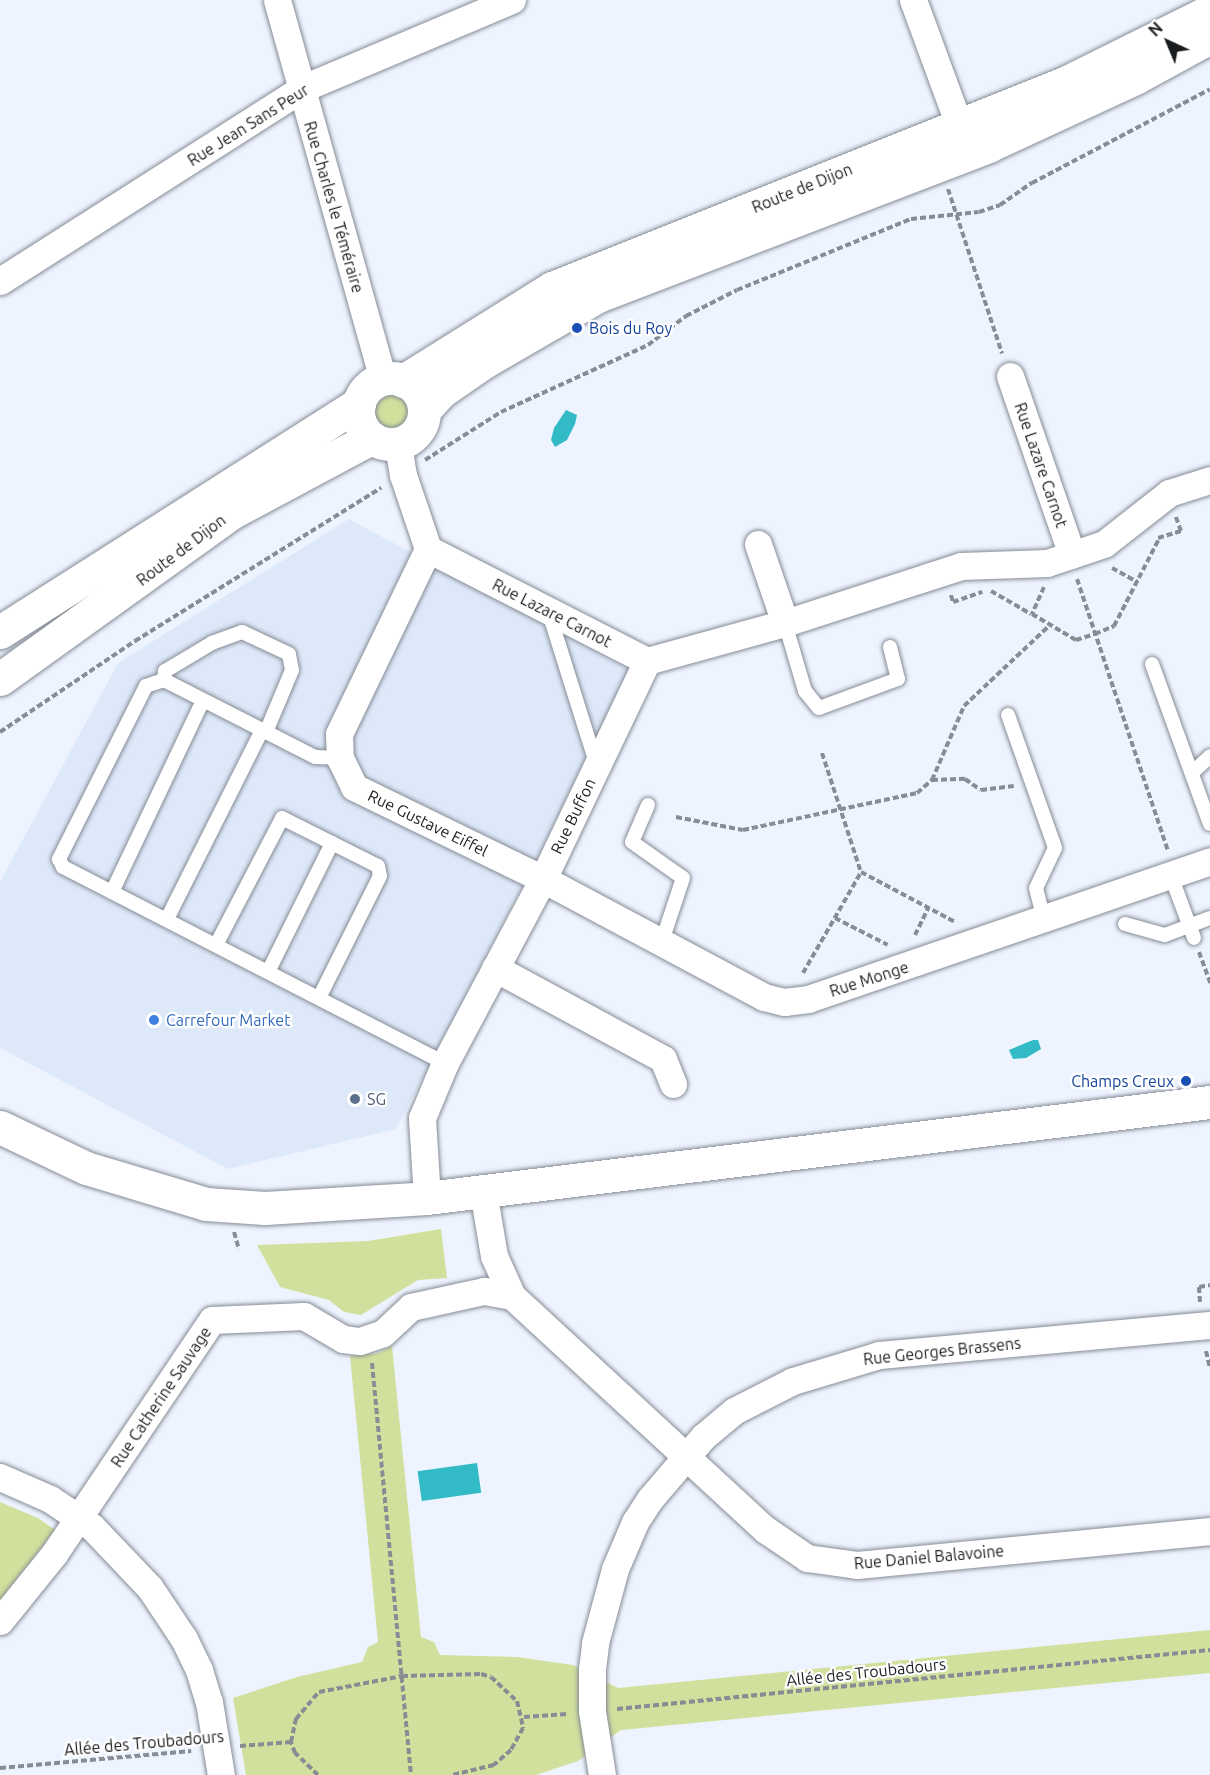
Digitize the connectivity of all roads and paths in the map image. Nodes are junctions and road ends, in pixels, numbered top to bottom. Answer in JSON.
{"nodes":[{"id":1,"x":277,"y":0,"type":"edge"},
{"id":2,"x":512,"y":0,"type":"edge"},
{"id":3,"x":913,"y":0,"type":"edge"},
{"id":4,"x":1210,"y":11,"type":"edge"},
{"id":5,"x":1210,"y":37,"type":"edge"},
{"id":6,"x":301,"y":89,"type":"junction"},
{"id":7,"x":1210,"y":89,"type":"edge"},
{"id":8,"x":959,"y":125,"type":"junction"},
{"id":9,"x":903,"y":179,"type":"junction"},
{"id":10,"x":955,"y":213,"type":"junction"},
{"id":11,"x":0,"y":281,"type":"edge"},
{"id":12,"x":1010,"y":376,"type":"joint"},
{"id":13,"x":393,"y":380,"type":"junction"},
{"id":14,"x":359,"y":403,"type":"junction"},
{"id":15,"x":424,"y":410,"type":"junction"},
{"id":16,"x":390,"y":452,"type":"junction"},
{"id":17,"x":1210,"y":480,"type":"edge"},
{"id":18,"x":1160,"y":537,"type":"dead end"},
{"id":19,"x":758,"y":544,"type":"dead end"},
{"id":20,"x":428,"y":549,"type":"junction"},
{"id":21,"x":1060,"y":559,"type":"junction"},
{"id":22,"x":942,"y":572,"type":"junction"},
{"id":23,"x":548,"y":611,"type":"junction"},
{"id":24,"x":1032,"y":614,"type":"junction"},
{"id":25,"x":785,"y":623,"type":"junction"},
{"id":26,"x":1049,"y":626,"type":"junction"},
{"id":27,"x":0,"y":632,"type":"edge"},
{"id":28,"x":1095,"y":634,"type":"junction"},
{"id":29,"x":890,"y":647,"type":"dead end"},
{"id":30,"x":647,"y":661,"type":"junction"},
{"id":31,"x":1152,"y":664,"type":"dead end"},
{"id":32,"x":0,"y":679,"type":"edge"},
{"id":33,"x":164,"y":680,"type":"junction"},
{"id":34,"x":203,"y":700,"type":"junction"},
{"id":35,"x":1008,"y":715,"type":"dead end"},
{"id":36,"x":264,"y":731,"type":"junction"},
{"id":37,"x":0,"y":732,"type":"edge"},
{"id":38,"x":822,"y":753,"type":"dead end"},
{"id":39,"x":1210,"y":756,"type":"edge"},
{"id":40,"x":340,"y":758,"type":"junction"},
{"id":41,"x":597,"y":766,"type":"junction"},
{"id":42,"x":1193,"y":772,"type":"junction"},
{"id":43,"x":932,"y":780,"type":"junction"},
{"id":44,"x":1032,"y":780,"type":"junction"},
{"id":45,"x":648,"y":805,"type":"dead end"},
{"id":46,"x":839,"y":810,"type":"junction"},
{"id":47,"x":676,"y":818,"type":"dead end"},
{"id":48,"x":1210,"y":824,"type":"edge"},
{"id":49,"x":332,"y":843,"type":"junction"},
{"id":50,"x":1210,"y":861,"type":"edge"},
{"id":51,"x":861,"y":872,"type":"junction"},
{"id":52,"x":1170,"y":876,"type":"junction"},
{"id":53,"x":543,"y":879,"type":"junction"},
{"id":54,"x":112,"y":892,"type":"junction"},
{"id":55,"x":928,"y":908,"type":"junction"},
{"id":56,"x":835,"y":918,"type":"junction"},
{"id":57,"x":1210,"y":918,"type":"edge"},
{"id":58,"x":167,"y":919,"type":"junction"},
{"id":59,"x":1044,"y":920,"type":"junction"},
{"id":60,"x":1125,"y":924,"type":"dead end"},
{"id":61,"x":1192,"y":932,"type":"junction"},
{"id":62,"x":987,"y":940,"type":"junction"},
{"id":63,"x":905,"y":941,"type":"dead end"},
{"id":64,"x":661,"y":944,"type":"junction"},
{"id":65,"x":897,"y":944,"type":"dead end"},
{"id":66,"x":216,"y":945,"type":"junction"},
{"id":67,"x":495,"y":968,"type":"junction"},
{"id":68,"x":268,"y":972,"type":"junction"},
{"id":69,"x":1210,"y":983,"type":"edge"},
{"id":70,"x":319,"y":998,"type":"junction"},
{"id":71,"x":797,"y":1000,"type":"junction"},
{"id":72,"x":445,"y":1063,"type":"junction"},
{"id":73,"x":673,"y":1084,"type":"dead end"},
{"id":74,"x":1210,"y":1101,"type":"edge"},
{"id":75,"x":0,"y":1108,"type":"edge"},
{"id":76,"x":0,"y":1127,"type":"edge"},
{"id":77,"x":86,"y":1168,"type":"junction"},
{"id":78,"x":483,"y":1191,"type":"junction"},
{"id":79,"x":427,"y":1198,"type":"junction"},
{"id":80,"x":512,"y":1296,"type":"junction"},
{"id":81,"x":1210,"y":1325,"type":"edge"},
{"id":82,"x":369,"y":1339,"type":"junction"},
{"id":83,"x":687,"y":1455,"type":"junction"},
{"id":84,"x":0,"y":1477,"type":"edge"},
{"id":85,"x":79,"y":1518,"type":"junction"},
{"id":86,"x":1210,"y":1531,"type":"edge"},
{"id":87,"x":0,"y":1621,"type":"edge"},
{"id":88,"x":1210,"y":1650,"type":"edge"},
{"id":89,"x":402,"y":1676,"type":"junction"},
{"id":90,"x":592,"y":1712,"type":"junction"},
{"id":91,"x":524,"y":1717,"type":"junction"},
{"id":92,"x":291,"y":1742,"type":"junction"},
{"id":93,"x":218,"y":1748,"type":"junction"},
{"id":94,"x":0,"y":1768,"type":"edge"},
{"id":95,"x":221,"y":1775,"type":"edge"},
{"id":96,"x":318,"y":1775,"type":"edge"},
{"id":97,"x":411,"y":1775,"type":"edge"},
{"id":98,"x":452,"y":1775,"type":"edge"},
{"id":99,"x":602,"y":1775,"type":"edge"}],
"edges":[{"from":1,"to":6,"type":"street","name":"Rue Charles le Téméraire"},
{"from":2,"to":6,"type":"street","name":"Rue Jean Sans Peur"},
{"from":3,"to":8,"type":"street"},
{"from":4,"to":8,"type":"street","name":"Route de Dijon"},
{"from":5,"to":9,"type":"street","name":"Route de Dijon"},
{"from":6,"to":11,"type":"street","name":"Rue Jean Sans Peur"},
{"from":6,"to":13,"type":"street","name":"Rue Charles le Téméraire"},
{"from":7,"to":10,"type":"path"},
{"from":8,"to":9,"type":"street"},
{"from":8,"to":13,"type":"street","name":"Route de Dijon"},
{"from":9,"to":15,"type":"street","name":"Route de Dijon"},
{"from":10,"to":12,"type":"path"},
{"from":10,"to":16,"type":"path"},
{"from":12,"to":21,"type":"street","name":"Rue Lazare Carnot"},
{"from":13,"to":14,"type":"street","name":"Route de Dijon"},
{"from":13,"to":15,"type":"street"},
{"from":14,"to":16,"type":"street"},
{"from":14,"to":27,"type":"street","name":"Route de Dijon"},
{"from":15,"to":16,"type":"street","name":"Route de Dijon"},
{"from":16,"to":20,"type":"street"},
{"from":16,"to":32,"type":"street","name":"Route de Dijon"},
{"from":16,"to":37,"type":"path"},
{"from":17,"to":21,"type":"street"},
{"from":18,"to":28,"type":"path"},
{"from":19,"to":25,"type":"street"},
{"from":20,"to":23,"type":"street","name":"Rue Lazare Carnot"},
{"from":20,"to":40,"type":"street","name":"Rue Gustave Eiffel"},
{"from":21,"to":22,"type":"street"},
{"from":21,"to":24,"type":"path"},
{"from":21,"to":28,"type":"path"},
{"from":22,"to":24,"type":"path"},
{"from":22,"to":25,"type":"street"},
{"from":23,"to":30,"type":"street","name":"Rue Lazare Carnot"},
{"from":23,"to":41,"type":"lane"},
{"from":24,"to":26,"type":"path"},
{"from":25,"to":29,"type":"lane"},
{"from":25,"to":30,"type":"street"},
{"from":26,"to":28,"type":"path"},
{"from":26,"to":43,"type":"path"},
{"from":28,"to":52,"type":"path"},
{"from":30,"to":41,"type":"street","name":"Rue Buffon"},
{"from":31,"to":42,"type":"lane"},
{"from":33,"to":34,"type":"lane"},
{"from":33,"to":36,"type":"lane"},
{"from":33,"to":54,"type":"lane"},
{"from":34,"to":36,"type":"lane"},
{"from":34,"to":54,"type":"lane"},
{"from":35,"to":44,"type":"lane"},
{"from":36,"to":40,"type":"lane"},
{"from":36,"to":58,"type":"lane"},
{"from":38,"to":46,"type":"path"},
{"from":39,"to":42,"type":"lane"},
{"from":40,"to":53,"type":"street","name":"Rue Gustave Eiffel"},
{"from":41,"to":53,"type":"street","name":"Rue Buffon"},
{"from":42,"to":48,"type":"lane"},
{"from":43,"to":44,"type":"path"},
{"from":43,"to":46,"type":"path"},
{"from":44,"to":59,"type":"lane"},
{"from":45,"to":64,"type":"lane"},
{"from":46,"to":47,"type":"path"},
{"from":46,"to":51,"type":"path"},
{"from":49,"to":66,"type":"lane"},
{"from":49,"to":68,"type":"lane"},
{"from":49,"to":70,"type":"lane"},
{"from":50,"to":52,"type":"street","name":"Rue Monge"},
{"from":51,"to":55,"type":"path"},
{"from":51,"to":56,"type":"path"},
{"from":52,"to":59,"type":"street","name":"Rue Monge"},
{"from":52,"to":61,"type":"lane"},
{"from":53,"to":64,"type":"street","name":"Rue Monge"},
{"from":53,"to":67,"type":"street","name":"Rue Buffon"},
{"from":54,"to":58,"type":"lane"},
{"from":55,"to":62,"type":"path"},
{"from":55,"to":63,"type":"path"},
{"from":56,"to":65,"type":"path"},
{"from":56,"to":71,"type":"path"},
{"from":57,"to":61,"type":"lane"},
{"from":58,"to":66,"type":"lane"},
{"from":59,"to":62,"type":"street","name":"Rue Monge"},
{"from":60,"to":61,"type":"lane"},
{"from":61,"to":69,"type":"path"},
{"from":62,"to":71,"type":"street","name":"Rue Monge"},
{"from":64,"to":71,"type":"street","name":"Rue Monge"},
{"from":66,"to":68,"type":"lane"},
{"from":67,"to":72,"type":"street","name":"Rue Buffon"},
{"from":67,"to":73,"type":"street"},
{"from":68,"to":70,"type":"lane"},
{"from":70,"to":72,"type":"lane"},
{"from":72,"to":79,"type":"street","name":"Rue Buffon"},
{"from":74,"to":78,"type":"street"},
{"from":75,"to":77,"type":"street"},
{"from":76,"to":77,"type":"street"},
{"from":77,"to":79,"type":"street"},
{"from":78,"to":79,"type":"street"},
{"from":78,"to":80,"type":"street"},
{"from":80,"to":82,"type":"street"},
{"from":80,"to":83,"type":"street"},
{"from":81,"to":83,"type":"street","name":"Rue Georges Brassens"},
{"from":82,"to":85,"type":"street","name":"Rue Catherine Sauvage"},
{"from":82,"to":89,"type":"path"},
{"from":83,"to":86,"type":"street","name":"Rue Daniel Balavoine"},
{"from":83,"to":90,"type":"street","name":"Rue Georges Brassens"},
{"from":84,"to":85,"type":"street"},
{"from":85,"to":87,"type":"street"},
{"from":85,"to":93,"type":"street"},
{"from":88,"to":90,"type":"path","name":"Allée des Troubadours"},
{"from":89,"to":91,"type":"path"},
{"from":89,"to":92,"type":"path"},
{"from":89,"to":97,"type":"path"},
{"from":90,"to":91,"type":"path","name":"Allée des Troubadours"},
{"from":90,"to":99,"type":"street","name":"Rue Georges Brassens"},
{"from":91,"to":98,"type":"path"},
{"from":92,"to":93,"type":"path","name":"Allée des Troubadours"},
{"from":92,"to":96,"type":"path"},
{"from":93,"to":94,"type":"path","name":"Allée des Troubadours"},
{"from":93,"to":95,"type":"street"}]}
